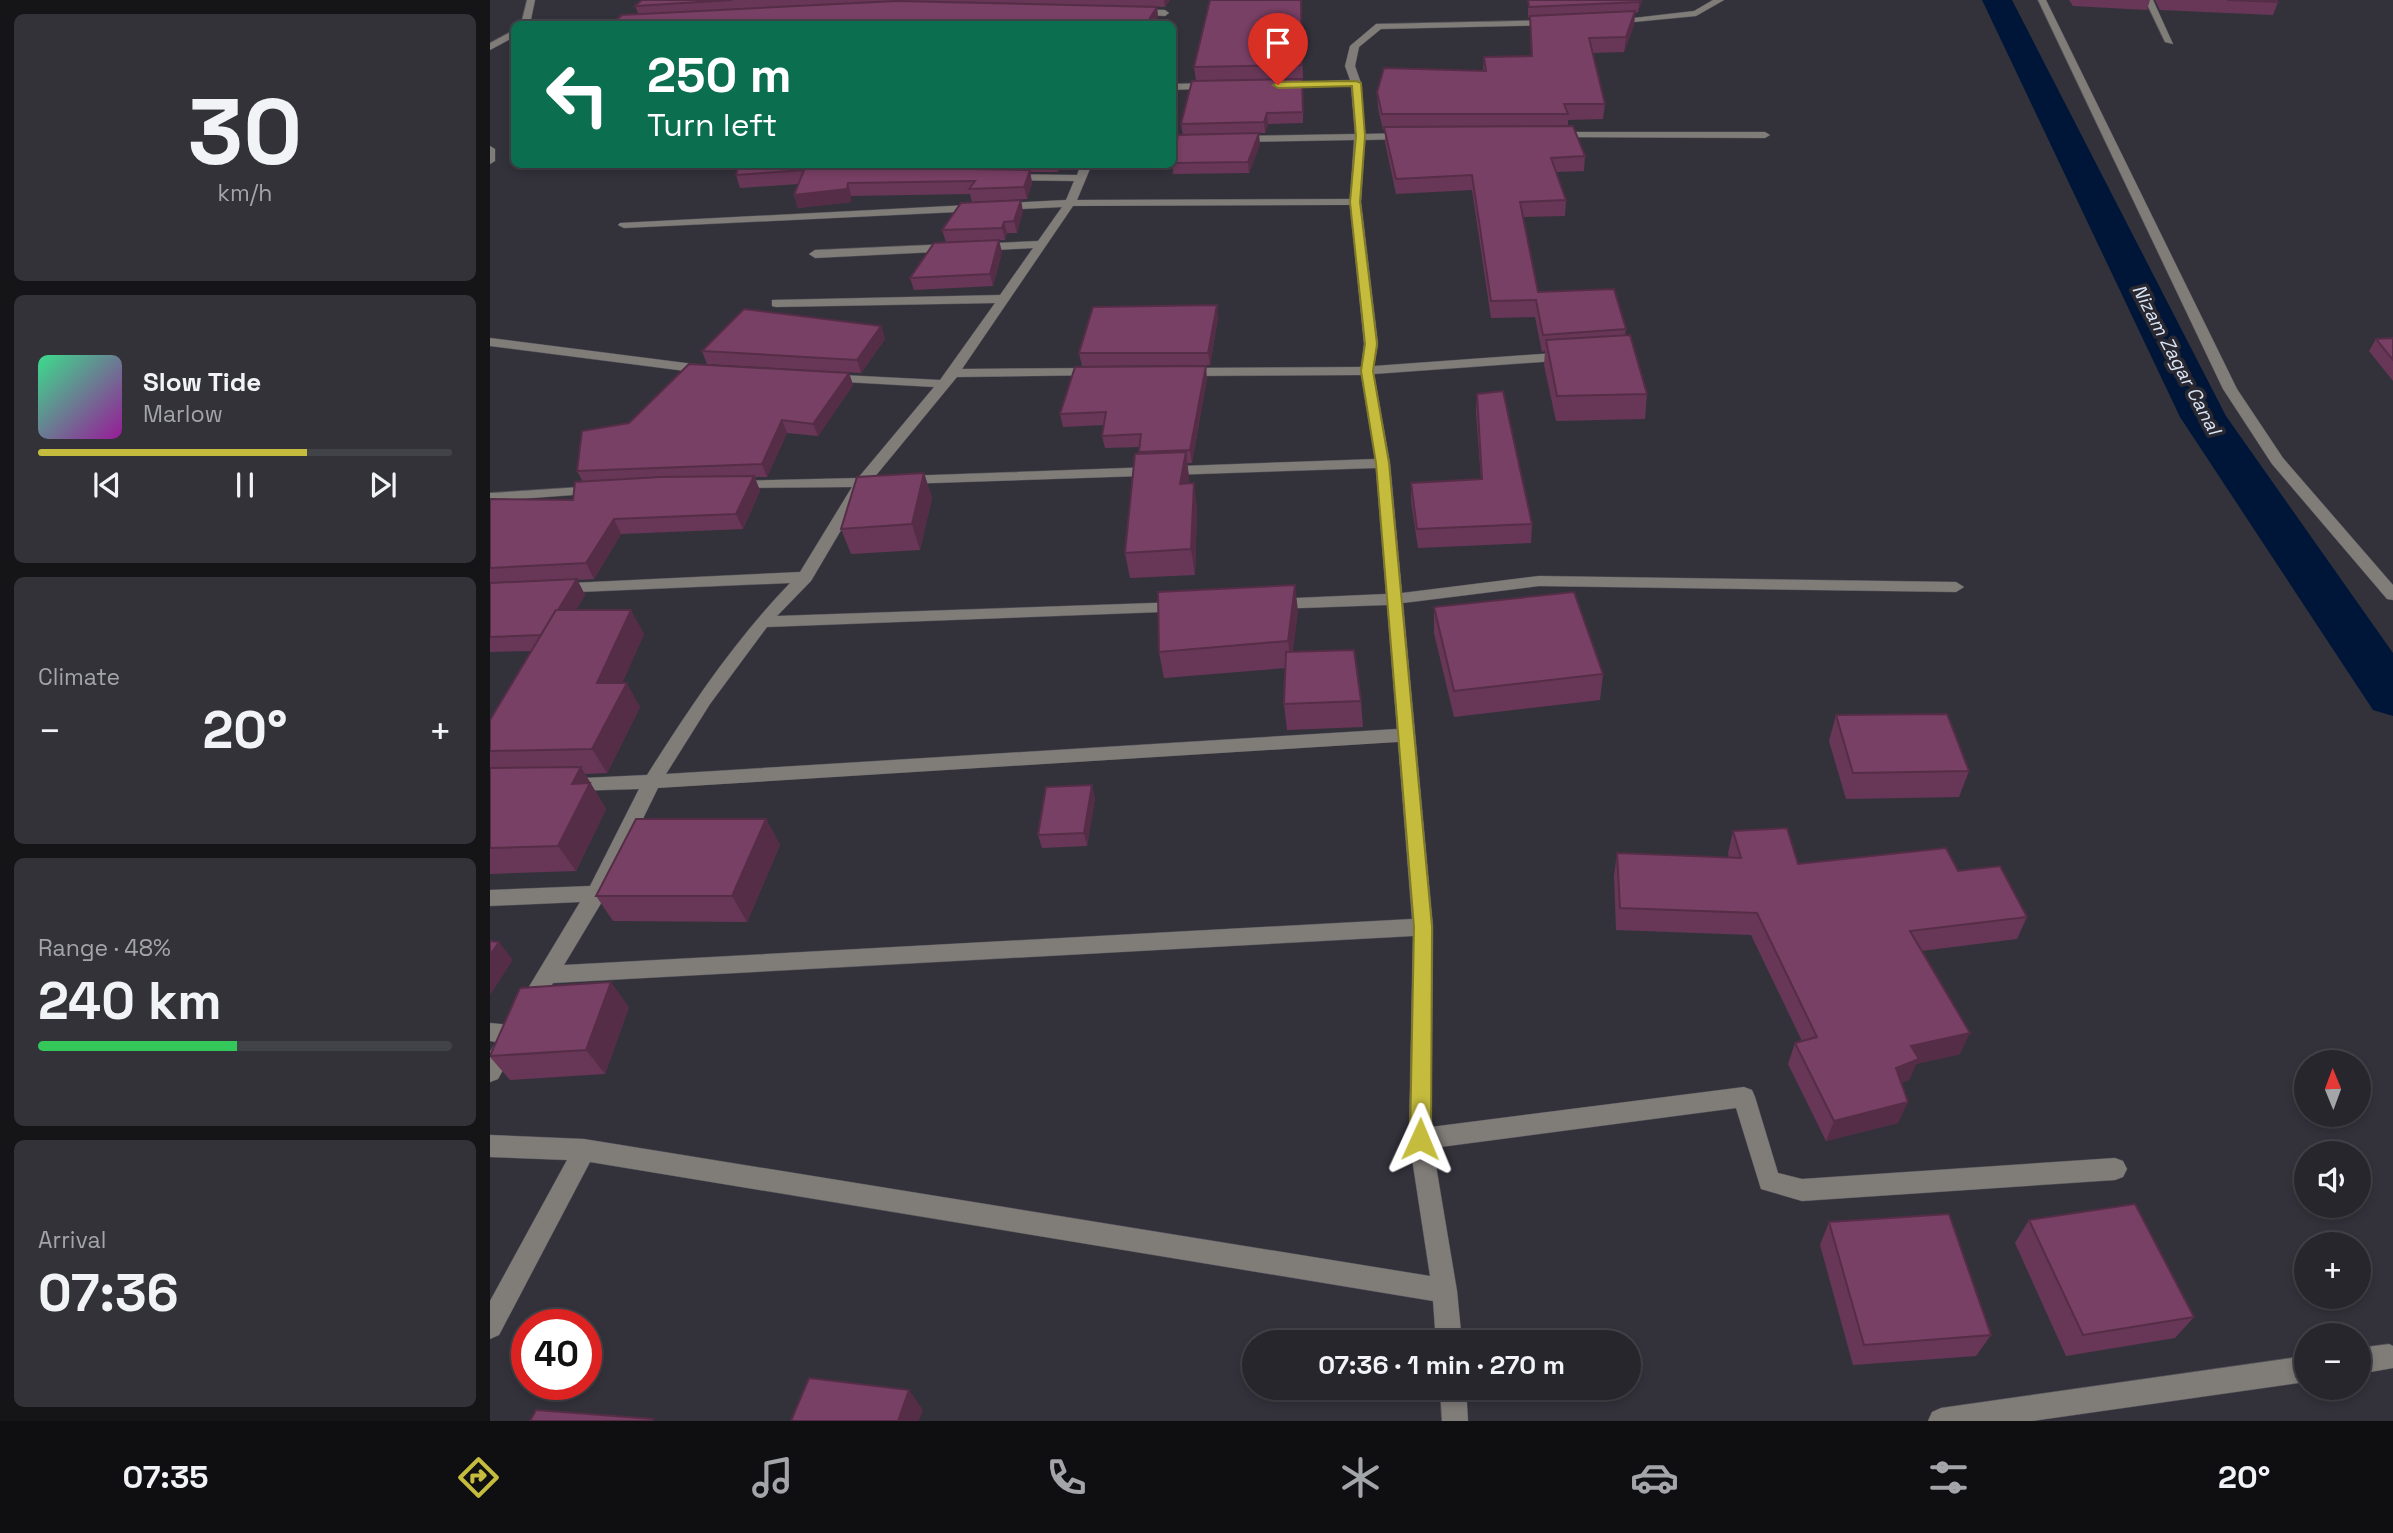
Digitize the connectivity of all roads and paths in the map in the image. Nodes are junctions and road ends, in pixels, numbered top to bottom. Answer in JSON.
{"nodes":[{"id":1,"x":531,"y":0,"type":"edge"},
{"id":2,"x":1720,"y":0,"type":"edge"},
{"id":3,"x":2042,"y":0,"type":"edge"},
{"id":4,"x":2149,"y":0,"type":"edge"},
{"id":5,"x":1125,"y":12,"type":"edge"},
{"id":6,"x":526,"y":21,"type":"edge"},
{"id":7,"x":1160,"y":21,"type":"edge"},
{"id":8,"x":1572,"y":22,"type":"edge"},
{"id":9,"x":1599,"y":22,"type":"edge"},
{"id":10,"x":511,"y":35,"type":"edge"},
{"id":11,"x":2170,"y":42,"type":"dead end"},
{"id":12,"x":490,"y":47,"type":"edge"},
{"id":13,"x":1356,"y":83,"type":"junction"},
{"id":14,"x":1264,"y":85,"type":"edge"},
{"id":15,"x":1225,"y":86,"type":"edge"},
{"id":16,"x":1176,"y":87,"type":"edge"},
{"id":17,"x":1542,"y":135,"type":"edge"},
{"id":18,"x":1765,"y":135,"type":"dead end"},
{"id":19,"x":1360,"y":136,"type":"junction"},
{"id":20,"x":1416,"y":136,"type":"edge"},
{"id":21,"x":1226,"y":139,"type":"edge"},
{"id":22,"x":490,"y":149,"type":"edge"},
{"id":23,"x":490,"y":161,"type":"edge"},
{"id":24,"x":1085,"y":168,"type":"edge"},
{"id":25,"x":1000,"y":177,"type":"edge"},
{"id":26,"x":1081,"y":178,"type":"junction"},
{"id":27,"x":1355,"y":202,"type":"junction"},
{"id":28,"x":1070,"y":203,"type":"junction"},
{"id":29,"x":624,"y":225,"type":"dead end"},
{"id":30,"x":1042,"y":244,"type":"junction"},
{"id":31,"x":815,"y":254,"type":"dead end"},
{"id":32,"x":1006,"y":299,"type":"junction"},
{"id":33,"x":776,"y":303,"type":"dead end"},
{"id":34,"x":490,"y":342,"type":"edge"},
{"id":35,"x":1587,"y":355,"type":"edge"},
{"id":36,"x":725,"y":371,"type":"edge"},
{"id":37,"x":1367,"y":371,"type":"junction"},
{"id":38,"x":1119,"y":372,"type":"edge"},
{"id":39,"x":1174,"y":372,"type":"edge"},
{"id":40,"x":808,"y":376,"type":"edge"},
{"id":41,"x":949,"y":379,"type":"junction"},
{"id":42,"x":1383,"y":463,"type":"junction"},
{"id":43,"x":862,"y":482,"type":"junction"},
{"id":44,"x":722,"y":484,"type":"edge"},
{"id":45,"x":611,"y":489,"type":"edge"},
{"id":46,"x":490,"y":497,"type":"edge"},
{"id":47,"x":805,"y":577,"type":"junction"},
{"id":48,"x":1956,"y":587,"type":"dead end"},
{"id":49,"x":545,"y":588,"type":"edge"},
{"id":50,"x":2393,"y":594,"type":"edge"},
{"id":51,"x":1394,"y":599,"type":"junction"},
{"id":52,"x":1256,"y":604,"type":"edge"},
{"id":53,"x":1202,"y":606,"type":"edge"},
{"id":54,"x":762,"y":622,"type":"junction"},
{"id":55,"x":1405,"y":736,"type":"junction"},
{"id":56,"x":652,"y":782,"type":"junction"},
{"id":57,"x":558,"y":784,"type":"edge"},
{"id":58,"x":596,"y":894,"type":"junction"},
{"id":59,"x":490,"y":898,"type":"edge"},
{"id":60,"x":1423,"y":927,"type":"junction"},
{"id":61,"x":547,"y":975,"type":"junction"},
{"id":62,"x":490,"y":1032,"type":"edge"},
{"id":63,"x":513,"y":1033,"type":"junction"},
{"id":64,"x":490,"y":1072,"type":"edge"},
{"id":65,"x":1420,"y":1139,"type":"junction"},
{"id":66,"x":490,"y":1146,"type":"edge"},
{"id":67,"x":584,"y":1150,"type":"junction"},
{"id":68,"x":2115,"y":1169,"type":"dead end"},
{"id":69,"x":1445,"y":1291,"type":"junction"},
{"id":70,"x":490,"y":1326,"type":"edge"},
{"id":71,"x":1448,"y":1330,"type":"edge"},
{"id":72,"x":2389,"y":1357,"type":"dead end"},
{"id":73,"x":2371,"y":1359,"type":"edge"},
{"id":74,"x":2294,"y":1371,"type":"edge"},
{"id":75,"x":1454,"y":1400,"type":"edge"},
{"id":76,"x":1455,"y":1421,"type":"edge"},
{"id":77,"x":1941,"y":1421,"type":"edge"}],
"edges":[{"from":1,"to":6,"type":"street"},
{"from":2,"to":9,"type":"street"},
{"from":3,"to":50,"type":"street"},
{"from":4,"to":11,"type":"street"},
{"from":5,"to":7,"type":"street"},
{"from":8,"to":13,"type":"street"},
{"from":10,"to":12,"type":"street"},
{"from":13,"to":14,"type":"street"},
{"from":13,"to":19,"type":"street"},
{"from":15,"to":16,"type":"street"},
{"from":17,"to":18,"type":"street"},
{"from":19,"to":20,"type":"street"},
{"from":19,"to":21,"type":"street"},
{"from":19,"to":27,"type":"street"},
{"from":22,"to":23,"type":"street"},
{"from":24,"to":26,"type":"street"},
{"from":25,"to":26,"type":"street"},
{"from":26,"to":28,"type":"street"},
{"from":27,"to":28,"type":"street"},
{"from":27,"to":37,"type":"street"},
{"from":28,"to":29,"type":"street"},
{"from":28,"to":30,"type":"street"},
{"from":30,"to":31,"type":"street"},
{"from":30,"to":32,"type":"street"},
{"from":32,"to":33,"type":"street"},
{"from":32,"to":41,"type":"street"},
{"from":34,"to":36,"type":"street"},
{"from":35,"to":37,"type":"street"},
{"from":37,"to":39,"type":"street"},
{"from":37,"to":42,"type":"street"},
{"from":38,"to":41,"type":"street"},
{"from":40,"to":41,"type":"street"},
{"from":41,"to":43,"type":"street"},
{"from":42,"to":43,"type":"street"},
{"from":42,"to":51,"type":"street"},
{"from":43,"to":44,"type":"street"},
{"from":43,"to":47,"type":"street"},
{"from":45,"to":46,"type":"street"},
{"from":47,"to":49,"type":"street"},
{"from":47,"to":54,"type":"street"},
{"from":48,"to":51,"type":"street"},
{"from":51,"to":52,"type":"street"},
{"from":51,"to":55,"type":"street"},
{"from":53,"to":54,"type":"street"},
{"from":54,"to":56,"type":"street"},
{"from":55,"to":56,"type":"street"},
{"from":55,"to":60,"type":"street"},
{"from":56,"to":57,"type":"street"},
{"from":56,"to":58,"type":"street"},
{"from":58,"to":59,"type":"street"},
{"from":58,"to":61,"type":"street"},
{"from":60,"to":61,"type":"street"},
{"from":60,"to":65,"type":"street"},
{"from":61,"to":63,"type":"street"},
{"from":62,"to":63,"type":"street"},
{"from":63,"to":64,"type":"street"},
{"from":65,"to":68,"type":"street"},
{"from":65,"to":69,"type":"street"},
{"from":66,"to":67,"type":"street"},
{"from":67,"to":69,"type":"street"},
{"from":67,"to":70,"type":"street"},
{"from":69,"to":71,"type":"street"},
{"from":72,"to":73,"type":"street"},
{"from":74,"to":77,"type":"street"},
{"from":75,"to":76,"type":"street"}]}
